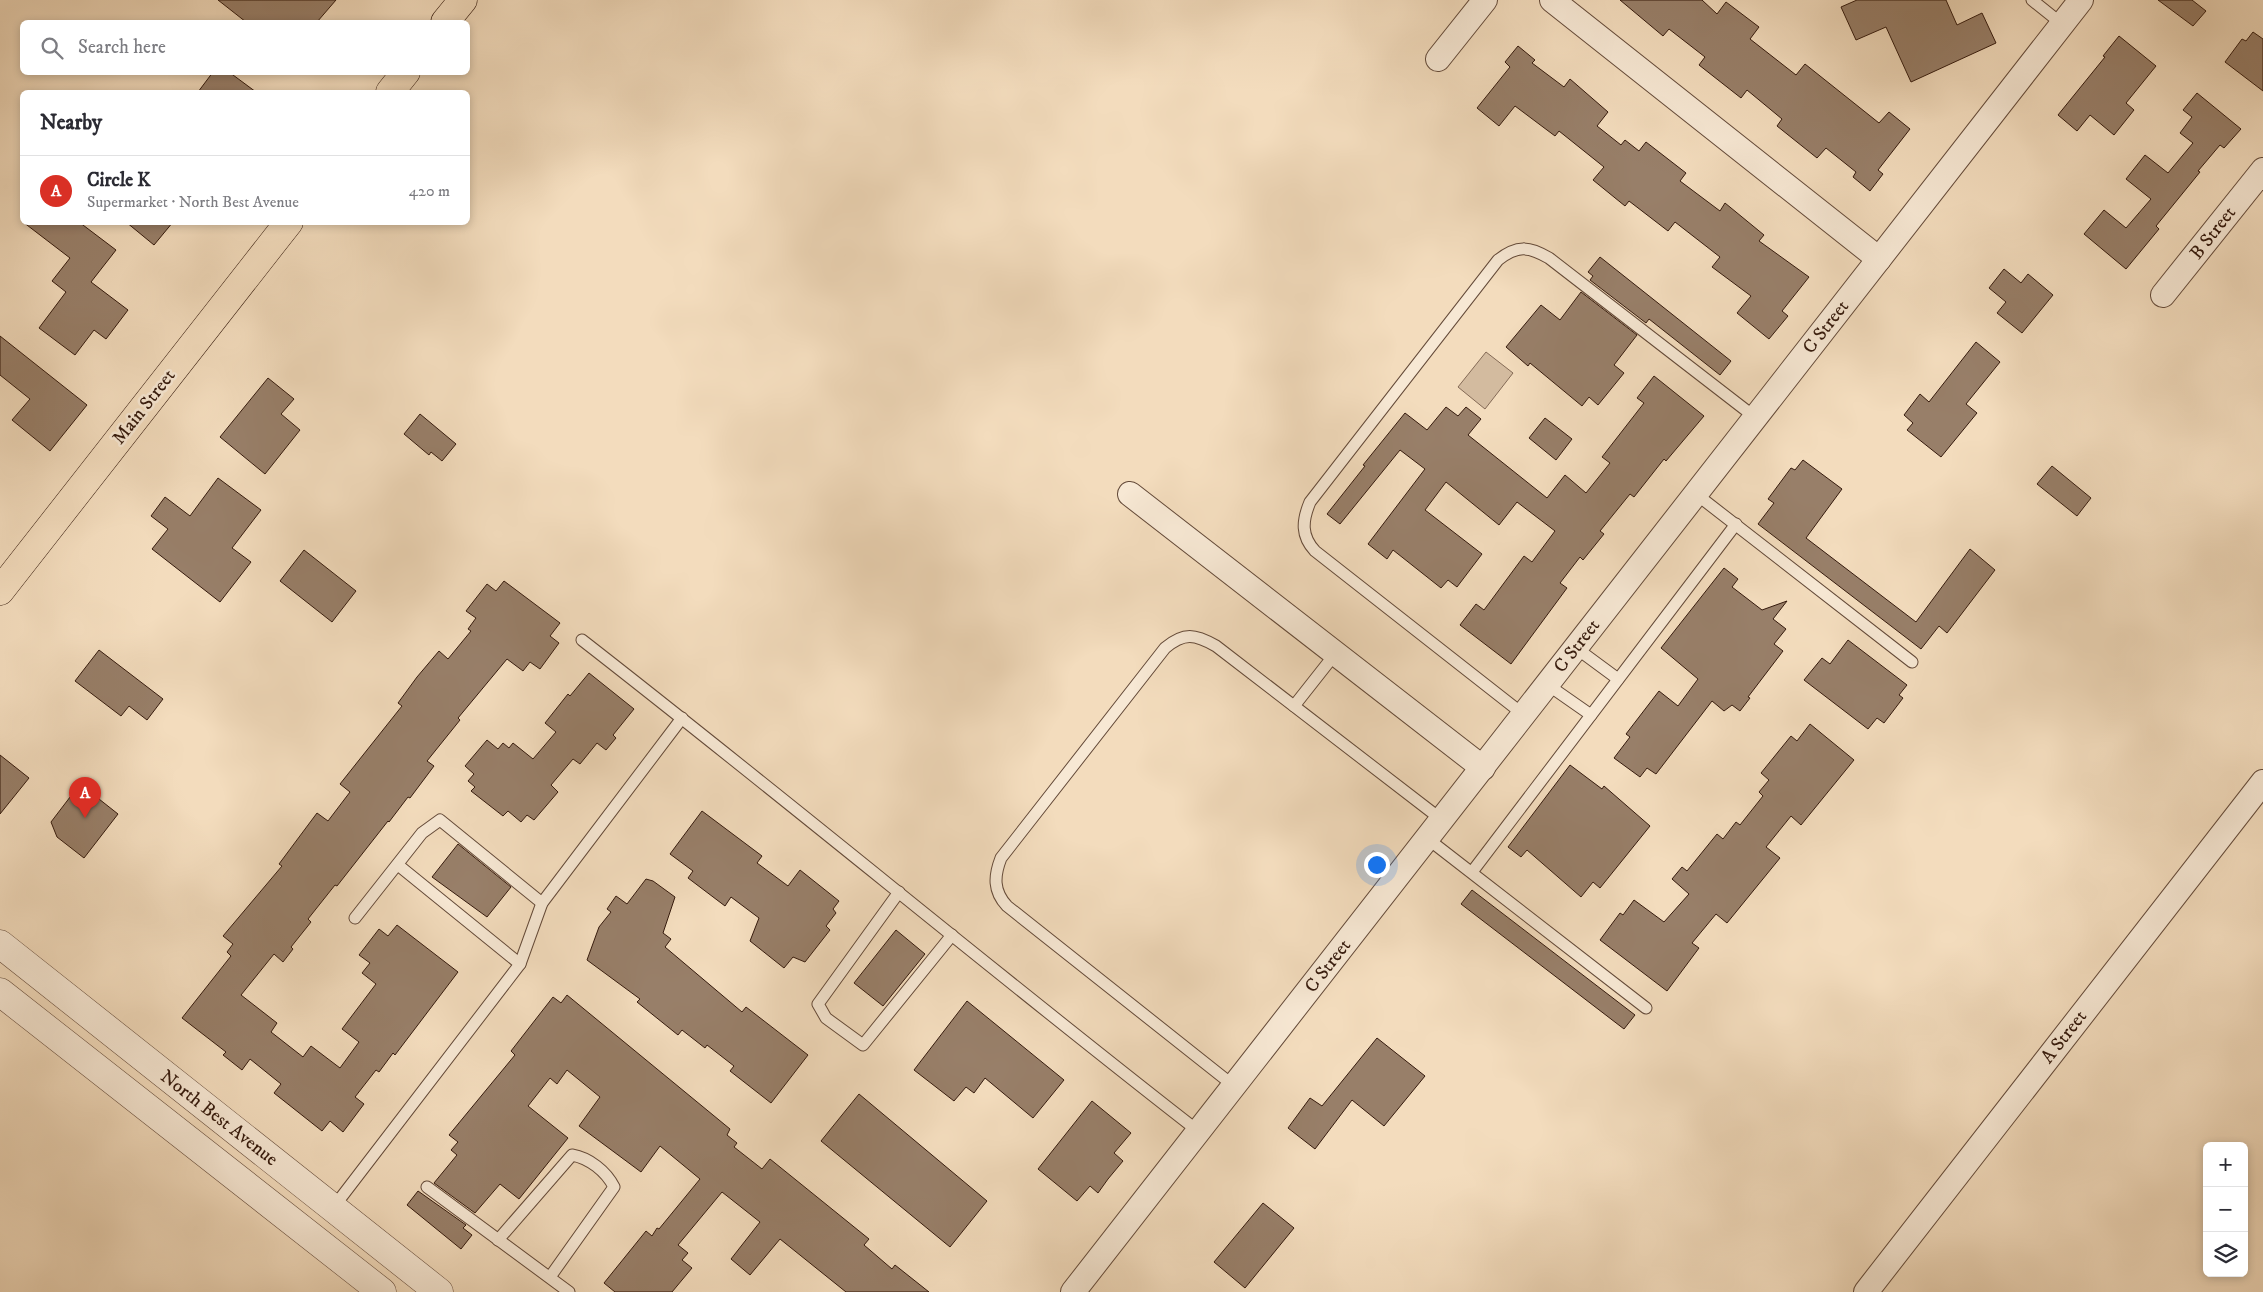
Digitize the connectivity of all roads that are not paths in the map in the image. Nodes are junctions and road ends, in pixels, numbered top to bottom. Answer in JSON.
{"nodes":[{"id":1,"x":463,"y":0,"type":"edge"},
{"id":2,"x":1485,"y":0,"type":"edge"},
{"id":3,"x":1552,"y":0,"type":"edge"},
{"id":4,"x":2032,"y":0,"type":"edge"},
{"id":5,"x":2081,"y":0,"type":"edge"},
{"id":6,"x":448,"y":20,"type":"edge"},
{"id":7,"x":2062,"y":24,"type":"junction"},
{"id":8,"x":1438,"y":59,"type":"dead end"},
{"id":9,"x":404,"y":75,"type":"edge"},
{"id":10,"x":392,"y":90,"type":"edge"},
{"id":11,"x":2263,"y":170,"type":"edge"},
{"id":12,"x":287,"y":225,"type":"edge"},
{"id":13,"x":1879,"y":258,"type":"junction"},
{"id":14,"x":2163,"y":295,"type":"dead end"},
{"id":15,"x":1756,"y":418,"type":"junction"},
{"id":16,"x":1130,"y":494,"type":"dead end"},
{"id":17,"x":1696,"y":494,"type":"junction"},
{"id":18,"x":1736,"y":524,"type":"junction"},
{"id":19,"x":0,"y":590,"type":"edge"},
{"id":20,"x":582,"y":640,"type":"dead end"},
{"id":21,"x":1576,"y":648,"type":"junction"},
{"id":22,"x":1335,"y":654,"type":"junction"},
{"id":23,"x":1912,"y":662,"type":"dead end"},
{"id":24,"x":1618,"y":680,"type":"junction"},
{"id":25,"x":1548,"y":685,"type":"junction"},
{"id":26,"x":1294,"y":706,"type":"junction"},
{"id":27,"x":1524,"y":715,"type":"junction"},
{"id":28,"x":1591,"y":715,"type":"junction"},
{"id":29,"x":682,"y":718,"type":"junction"},
{"id":30,"x":1483,"y":768,"type":"junction"},
{"id":31,"x":2263,"y":782,"type":"edge"},
{"id":32,"x":1435,"y":830,"type":"junction"},
{"id":33,"x":398,"y":865,"type":"junction"},
{"id":34,"x":1472,"y":872,"type":"junction"},
{"id":35,"x":899,"y":892,"type":"junction"},
{"id":36,"x":542,"y":903,"type":"junction"},
{"id":37,"x":355,"y":918,"type":"dead end"},
{"id":38,"x":952,"y":935,"type":"junction"},
{"id":39,"x":0,"y":944,"type":"edge"},
{"id":40,"x":520,"y":964,"type":"junction"},
{"id":41,"x":0,"y":992,"type":"edge"},
{"id":42,"x":1646,"y":1008,"type":"dead end"},
{"id":43,"x":1234,"y":1086,"type":"junction"},
{"id":44,"x":1198,"y":1131,"type":"junction"},
{"id":45,"x":427,"y":1187,"type":"dead end"},
{"id":46,"x":333,"y":1208,"type":"junction"},
{"id":47,"x":498,"y":1240,"type":"junction"},
{"id":48,"x":550,"y":1277,"type":"junction"},
{"id":49,"x":382,"y":1292,"type":"edge"},
{"id":50,"x":439,"y":1292,"type":"edge"},
{"id":51,"x":569,"y":1292,"type":"edge"},
{"id":52,"x":1073,"y":1292,"type":"edge"},
{"id":53,"x":1866,"y":1292,"type":"edge"}],
"edges":[{"from":1,"to":6,"type":"main road"},
{"from":2,"to":8,"type":"street"},
{"from":3,"to":13,"type":"street"},
{"from":4,"to":7,"type":"lane"},
{"from":5,"to":7,"type":"street","name":"C Street"},
{"from":7,"to":13,"type":"street","name":"C Street"},
{"from":9,"to":10,"type":"main road"},
{"from":11,"to":14,"type":"street","name":"B Street"},
{"from":12,"to":19,"type":"main road","name":"Main Street"},
{"from":13,"to":15,"type":"street","name":"C Street"},
{"from":15,"to":17,"type":"street","name":"C Street"},
{"from":15,"to":27,"type":"lane"},
{"from":16,"to":22,"type":"street"},
{"from":17,"to":18,"type":"lane"},
{"from":17,"to":21,"type":"street","name":"C Street"},
{"from":18,"to":23,"type":"lane"},
{"from":18,"to":24,"type":"lane"},
{"from":20,"to":29,"type":"lane"},
{"from":21,"to":24,"type":"lane"},
{"from":21,"to":25,"type":"street","name":"C Street"},
{"from":22,"to":26,"type":"lane"},
{"from":22,"to":30,"type":"street"},
{"from":24,"to":28,"type":"lane"},
{"from":25,"to":27,"type":"street","name":"C Street"},
{"from":25,"to":28,"type":"lane"},
{"from":26,"to":32,"type":"lane"},
{"from":26,"to":43,"type":"lane"},
{"from":27,"to":30,"type":"street","name":"C Street"},
{"from":28,"to":34,"type":"lane"},
{"from":29,"to":35,"type":"lane"},
{"from":29,"to":36,"type":"lane"},
{"from":30,"to":32,"type":"street","name":"C Street"},
{"from":31,"to":53,"type":"street","name":"A Street"},
{"from":32,"to":34,"type":"lane"},
{"from":32,"to":43,"type":"street","name":"C Street"},
{"from":33,"to":36,"type":"lane"},
{"from":33,"to":37,"type":"lane"},
{"from":33,"to":40,"type":"lane"},
{"from":34,"to":42,"type":"lane"},
{"from":35,"to":38,"type":"lane"},
{"from":35,"to":38,"type":"lane"},
{"from":36,"to":40,"type":"lane"},
{"from":38,"to":44,"type":"lane"},
{"from":39,"to":46,"type":"street","name":"North Best Avenue"},
{"from":40,"to":46,"type":"lane"},
{"from":41,"to":49,"type":"street","name":"North Best Avenue"},
{"from":43,"to":44,"type":"street","name":"C Street"},
{"from":44,"to":52,"type":"street","name":"C Street"},
{"from":45,"to":47,"type":"lane"},
{"from":46,"to":50,"type":"street","name":"North Best Avenue"},
{"from":47,"to":48,"type":"lane"},
{"from":47,"to":48,"type":"lane"},
{"from":48,"to":51,"type":"lane"}]}
